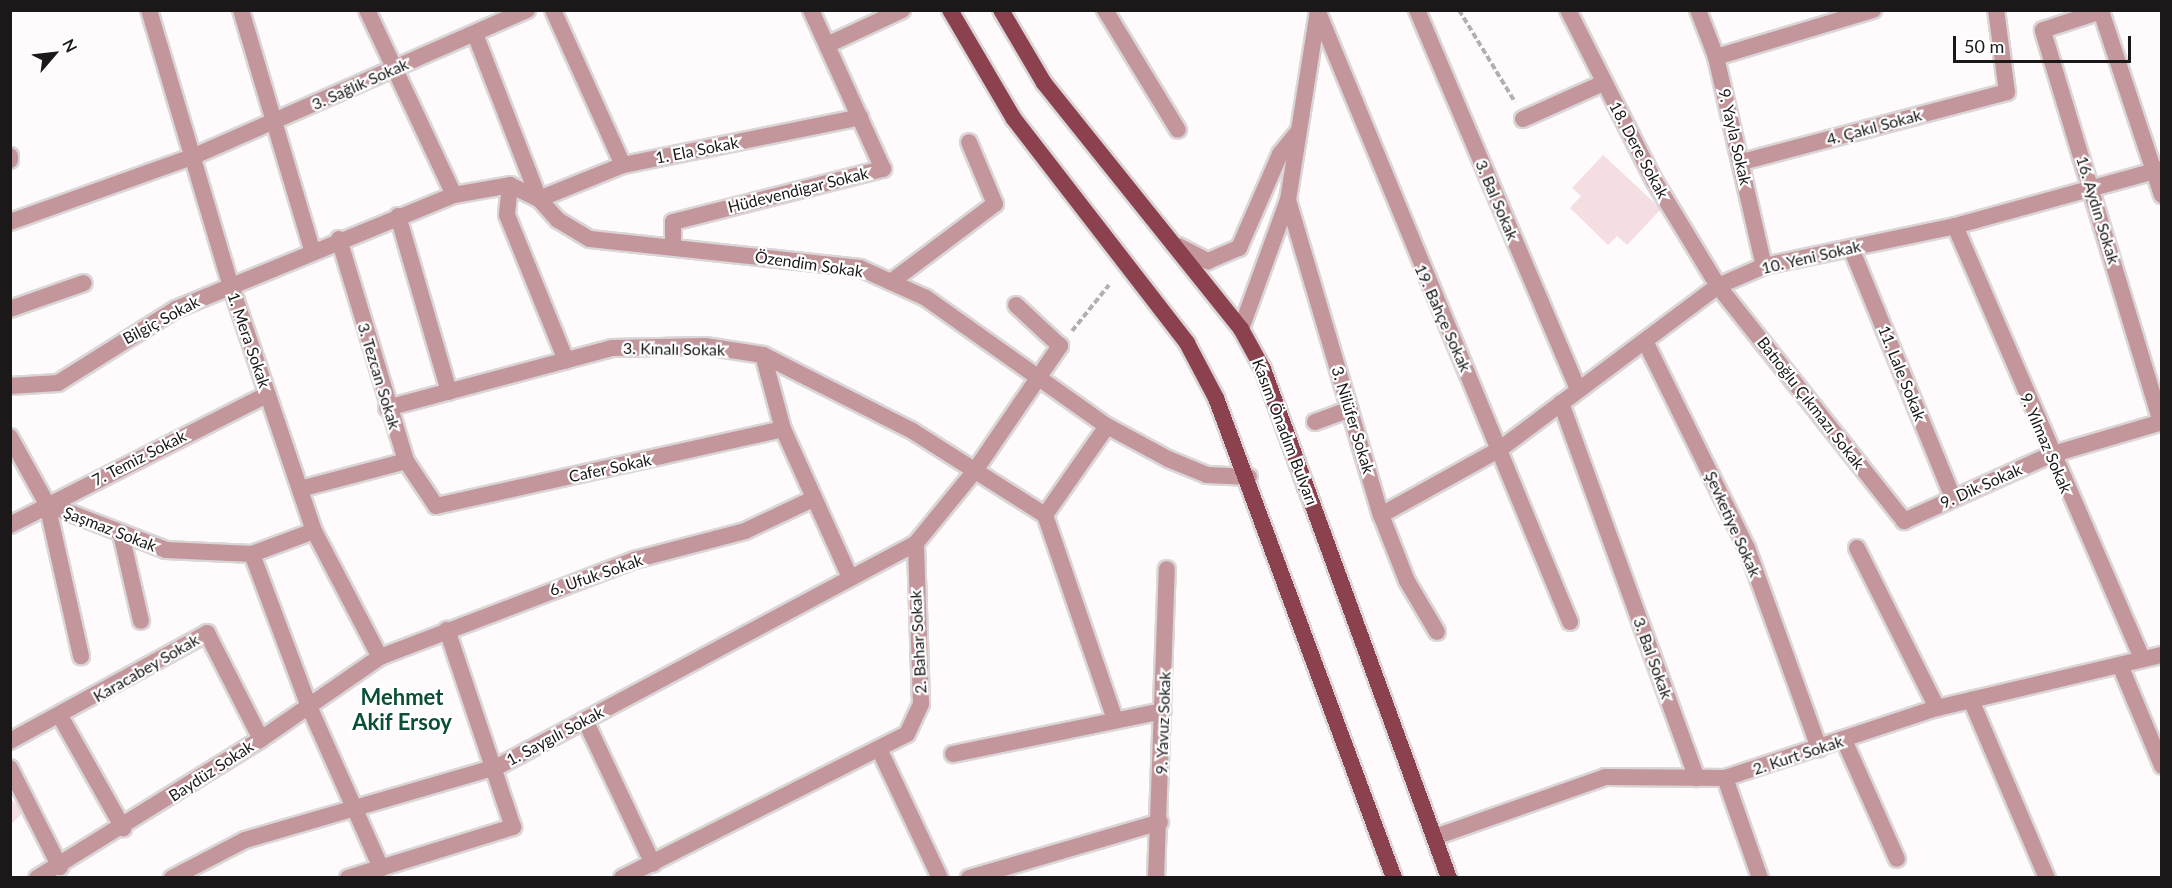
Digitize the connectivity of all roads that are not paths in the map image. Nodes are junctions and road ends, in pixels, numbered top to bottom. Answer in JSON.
{"nodes":[{"id":1,"x":149,"y":10,"type":"edge"},
{"id":2,"x":241,"y":10,"type":"edge"},
{"id":3,"x":367,"y":10,"type":"edge"},
{"id":4,"x":527,"y":10,"type":"edge"},
{"id":5,"x":553,"y":10,"type":"edge"},
{"id":6,"x":811,"y":10,"type":"edge"},
{"id":7,"x":902,"y":10,"type":"edge"},
{"id":8,"x":950,"y":10,"type":"edge"},
{"id":9,"x":1001,"y":10,"type":"edge"},
{"id":10,"x":1105,"y":10,"type":"edge"},
{"id":11,"x":1417,"y":10,"type":"edge"},
{"id":12,"x":1568,"y":10,"type":"edge"},
{"id":13,"x":1698,"y":10,"type":"edge"},
{"id":14,"x":1873,"y":10,"type":"edge"},
{"id":15,"x":1996,"y":10,"type":"edge"},
{"id":16,"x":1318,"y":11,"type":"edge"},
{"id":17,"x":2072,"y":15,"type":"edge"},
{"id":18,"x":475,"y":34,"type":"junction"},
{"id":19,"x":827,"y":45,"type":"junction"},
{"id":20,"x":1716,"y":57,"type":"junction"},
{"id":21,"x":396,"y":68,"type":"junction"},
{"id":22,"x":1603,"y":83,"type":"junction"},
{"id":23,"x":860,"y":117,"type":"junction"},
{"id":24,"x":1523,"y":119,"type":"road end"},
{"id":25,"x":276,"y":121,"type":"junction"},
{"id":26,"x":1178,"y":130,"type":"dead end"},
{"id":27,"x":1296,"y":134,"type":"junction"},
{"id":28,"x":969,"y":142,"type":"dead end"},
{"id":29,"x":10,"y":156,"type":"edge"},
{"id":30,"x":192,"y":157,"type":"junction"},
{"id":31,"x":10,"y":160,"type":"edge"},
{"id":32,"x":1742,"y":162,"type":"junction"},
{"id":33,"x":623,"y":165,"type":"junction"},
{"id":34,"x":2158,"y":171,"type":"edge"},
{"id":35,"x":510,"y":185,"type":"junction"},
{"id":36,"x":2091,"y":189,"type":"junction"},
{"id":37,"x":454,"y":195,"type":"junction"},
{"id":38,"x":2162,"y":195,"type":"edge"},
{"id":39,"x":539,"y":199,"type":"junction"},
{"id":40,"x":1288,"y":200,"type":"junction"},
{"id":41,"x":398,"y":216,"type":"junction"},
{"id":42,"x":10,"y":222,"type":"edge"},
{"id":43,"x":1955,"y":226,"type":"junction"},
{"id":44,"x":339,"y":238,"type":"junction"},
{"id":45,"x":1173,"y":243,"type":"junction"},
{"id":46,"x":673,"y":247,"type":"junction"},
{"id":47,"x":1851,"y":248,"type":"junction"},
{"id":48,"x":312,"y":249,"type":"junction"},
{"id":49,"x":1764,"y":266,"type":"junction"},
{"id":50,"x":891,"y":282,"type":"junction"},
{"id":51,"x":84,"y":283,"type":"dead end"},
{"id":52,"x":231,"y":286,"type":"junction"},
{"id":53,"x":1718,"y":286,"type":"junction"},
{"id":54,"x":1016,"y":305,"type":"dead end"},
{"id":55,"x":10,"y":309,"type":"edge"},
{"id":56,"x":1241,"y":329,"type":"junction"},
{"id":57,"x":1645,"y":341,"type":"junction"},
{"id":58,"x":763,"y":355,"type":"junction"},
{"id":59,"x":566,"y":360,"type":"junction"},
{"id":60,"x":1037,"y":376,"type":"junction"},
{"id":61,"x":10,"y":386,"type":"edge"},
{"id":62,"x":1578,"y":389,"type":"junction"},
{"id":63,"x":449,"y":392,"type":"junction"},
{"id":64,"x":268,"y":394,"type":"junction"},
{"id":65,"x":1561,"y":403,"type":"junction"},
{"id":66,"x":387,"y":408,"type":"junction"},
{"id":67,"x":1350,"y":410,"type":"junction"},
{"id":68,"x":1315,"y":422,"type":"dead end"},
{"id":69,"x":2161,"y":422,"type":"edge"},
{"id":70,"x":1107,"y":426,"type":"junction"},
{"id":71,"x":783,"y":429,"type":"junction"},
{"id":72,"x":10,"y":437,"type":"edge"},
{"id":73,"x":1500,"y":449,"type":"junction"},
{"id":74,"x":2050,"y":455,"type":"junction"},
{"id":75,"x":406,"y":460,"type":"junction"},
{"id":76,"x":974,"y":472,"type":"junction"},
{"id":77,"x":1249,"y":477,"type":"junction"},
{"id":78,"x":300,"y":489,"type":"junction"},
{"id":79,"x":1953,"y":498,"type":"junction"},
{"id":80,"x":813,"y":499,"type":"junction"},
{"id":81,"x":47,"y":504,"type":"junction"},
{"id":82,"x":436,"y":506,"type":"joint"},
{"id":83,"x":1045,"y":515,"type":"junction"},
{"id":84,"x":1381,"y":515,"type":"junction"},
{"id":85,"x":1904,"y":521,"type":"joint"},
{"id":86,"x":10,"y":525,"type":"edge"},
{"id":87,"x":315,"y":531,"type":"junction"},
{"id":88,"x":122,"y":534,"type":"junction"},
{"id":89,"x":916,"y":543,"type":"junction"},
{"id":90,"x":1857,"y":548,"type":"dead end"},
{"id":91,"x":252,"y":554,"type":"junction"},
{"id":92,"x":1167,"y":569,"type":"dead end"},
{"id":93,"x":849,"y":575,"type":"junction"},
{"id":94,"x":141,"y":621,"type":"dead end"},
{"id":95,"x":1570,"y":622,"type":"dead end"},
{"id":96,"x":447,"y":630,"type":"junction"},
{"id":97,"x":1437,"y":632,"type":"dead end"},
{"id":98,"x":2162,"y":655,"type":"edge"},
{"id":99,"x":81,"y":656,"type":"dead end"},
{"id":100,"x":380,"y":657,"type":"junction"},
{"id":101,"x":2142,"y":658,"type":"junction"},
{"id":102,"x":2120,"y":665,"type":"junction"},
{"id":103,"x":1971,"y":700,"type":"junction"},
{"id":104,"x":308,"y":704,"type":"junction"},
{"id":105,"x":1937,"y":708,"type":"junction"},
{"id":106,"x":1163,"y":711,"type":"junction"},
{"id":107,"x":60,"y":716,"type":"junction"},
{"id":108,"x":585,"y":720,"type":"junction"},
{"id":109,"x":1115,"y":720,"type":"junction"},
{"id":110,"x":261,"y":740,"type":"junction"},
{"id":111,"x":1844,"y":740,"type":"junction"},
{"id":112,"x":10,"y":741,"type":"edge"},
{"id":113,"x":1819,"y":748,"type":"junction"},
{"id":114,"x":880,"y":751,"type":"junction"},
{"id":115,"x":953,"y":754,"type":"dead end"},
{"id":116,"x":2162,"y":766,"type":"edge"},
{"id":117,"x":497,"y":767,"type":"junction"},
{"id":118,"x":10,"y":768,"type":"edge"},
{"id":119,"x":1696,"y":778,"type":"junction"},
{"id":120,"x":1725,"y":778,"type":"junction"},
{"id":121,"x":354,"y":809,"type":"junction"},
{"id":122,"x":1160,"y":822,"type":"junction"},
{"id":123,"x":123,"y":828,"type":"junction"},
{"id":124,"x":1435,"y":837,"type":"junction"},
{"id":125,"x":1897,"y":859,"type":"dead end"},
{"id":126,"x":654,"y":864,"type":"junction"},
{"id":127,"x":60,"y":867,"type":"junction"},
{"id":128,"x":381,"y":868,"type":"junction"},
{"id":129,"x":1391,"y":877,"type":"edge"},
{"id":130,"x":37,"y":878,"type":"edge"},
{"id":131,"x":172,"y":878,"type":"edge"},
{"id":132,"x":348,"y":878,"type":"edge"},
{"id":133,"x":622,"y":878,"type":"edge"},
{"id":134,"x":940,"y":878,"type":"edge"},
{"id":135,"x":969,"y":878,"type":"edge"},
{"id":136,"x":1156,"y":878,"type":"edge"},
{"id":137,"x":1449,"y":878,"type":"edge"},
{"id":138,"x":1760,"y":878,"type":"edge"},
{"id":139,"x":2047,"y":878,"type":"edge"}],
"edges":[{"from":1,"to":30,"type":"street","name":"1. Mera Sokak"},
{"from":2,"to":25,"type":"street"},
{"from":3,"to":21,"type":"street"},
{"from":4,"to":18,"type":"street","name":"3. Sağlık Sokak"},
{"from":5,"to":33,"type":"street"},
{"from":6,"to":19,"type":"street","name":"Hüdevendigar Sokak"},
{"from":7,"to":19,"type":"street"},
{"from":8,"to":77,"type":"main road"},
{"from":9,"to":45,"type":"main road","name":"Kasım Önadım Bulvarı"},
{"from":10,"to":26,"type":"street"},
{"from":11,"to":62,"type":"street","name":"3. Bal Sokak"},
{"from":12,"to":22,"type":"street","name":"18. Dere Sokak"},
{"from":13,"to":20,"type":"street","name":"9. Yayla Sokak"},
{"from":14,"to":20,"type":"street"},
{"from":15,"to":32,"type":"street","name":"4. Çakıl Sokak"},
{"from":16,"to":27,"type":"street"},
{"from":16,"to":73,"type":"street","name":"19. Bahçe Sokak"},
{"from":17,"to":34,"type":"street"},
{"from":17,"to":36,"type":"street","name":"16. Aydın Sokak"},
{"from":18,"to":21,"type":"street","name":"3. Sağlık Sokak"},
{"from":18,"to":39,"type":"street","name":"Özendim Sokak"},
{"from":19,"to":23,"type":"street","name":"Hüdevendigar Sokak"},
{"from":20,"to":32,"type":"street","name":"9. Yayla Sokak"},
{"from":21,"to":25,"type":"street","name":"3. Sağlık Sokak"},
{"from":21,"to":37,"type":"street"},
{"from":22,"to":24,"type":"street"},
{"from":22,"to":53,"type":"street","name":"18. Dere Sokak"},
{"from":23,"to":33,"type":"street","name":"1. Ela Sokak"},
{"from":23,"to":46,"type":"street","name":"Hüdevendigar Sokak"},
{"from":25,"to":30,"type":"street","name":"3. Sağlık Sokak"},
{"from":25,"to":48,"type":"street"},
{"from":27,"to":40,"type":"street"},
{"from":27,"to":45,"type":"street"},
{"from":28,"to":50,"type":"street"},
{"from":29,"to":31,"type":"street"},
{"from":30,"to":42,"type":"street","name":"3. Sağlık Sokak"},
{"from":30,"to":52,"type":"street","name":"1. Mera Sokak"},
{"from":32,"to":49,"type":"street","name":"9. Yayla Sokak"},
{"from":33,"to":39,"type":"street","name":"1. Ela Sokak"},
{"from":34,"to":36,"type":"street","name":"10. Yeni Sokak"},
{"from":34,"to":38,"type":"street"},
{"from":35,"to":37,"type":"street","name":"Bilgiç Sokak"},
{"from":35,"to":39,"type":"street"},
{"from":35,"to":59,"type":"street"},
{"from":36,"to":43,"type":"street","name":"10. Yeni Sokak"},
{"from":36,"to":69,"type":"street","name":"16. Aydın Sokak"},
{"from":37,"to":41,"type":"street","name":"Bilgiç Sokak"},
{"from":39,"to":46,"type":"street","name":"Özendim Sokak"},
{"from":40,"to":56,"type":"street"},
{"from":40,"to":67,"type":"street","name":"3. Nilüfer Sokak"},
{"from":41,"to":44,"type":"street","name":"Bilgiç Sokak"},
{"from":41,"to":63,"type":"street"},
{"from":43,"to":47,"type":"street","name":"10. Yeni Sokak"},
{"from":43,"to":74,"type":"street","name":"9. Yılmaz Sokak"},
{"from":44,"to":48,"type":"street","name":"Bilgiç Sokak"},
{"from":44,"to":66,"type":"street","name":"3. Tezcan Sokak"},
{"from":45,"to":56,"type":"main road","name":"Kasım Önadım Bulvarı"},
{"from":46,"to":50,"type":"street","name":"Özendim Sokak"},
{"from":47,"to":49,"type":"street","name":"10. Yeni Sokak"},
{"from":47,"to":79,"type":"street","name":"11. Lale Sokak"},
{"from":48,"to":52,"type":"street","name":"Bilgiç Sokak"},
{"from":49,"to":53,"type":"street","name":"10. Yeni Sokak"},
{"from":50,"to":60,"type":"street","name":"Özendim Sokak"},
{"from":51,"to":55,"type":"street"},
{"from":52,"to":61,"type":"street","name":"Bilgiç Sokak"},
{"from":52,"to":64,"type":"street","name":"1. Mera Sokak"},
{"from":53,"to":57,"type":"street","name":"10. Yeni Sokak"},
{"from":53,"to":85,"type":"street","name":"Batıoğlu Çıkmazı Sokak"},
{"from":54,"to":60,"type":"street"},
{"from":56,"to":124,"type":"main road","name":"Kasım Önadım Bulvarı"},
{"from":57,"to":62,"type":"street","name":"10. Yeni Sokak"},
{"from":57,"to":113,"type":"street","name":"Şevketiye Sokak"},
{"from":58,"to":59,"type":"street","name":"3. Kınalı Sokak"},
{"from":58,"to":71,"type":"street"},
{"from":58,"to":76,"type":"street","name":"3. Kınalı Sokak"},
{"from":59,"to":63,"type":"street","name":"3. Kınalı Sokak"},
{"from":60,"to":70,"type":"street","name":"Özendim Sokak"},
{"from":60,"to":76,"type":"street"},
{"from":62,"to":65,"type":"street","name":"10. Yeni Sokak"},
{"from":63,"to":66,"type":"street","name":"3. Kınalı Sokak"},
{"from":64,"to":78,"type":"street","name":"1. Mera Sokak"},
{"from":64,"to":81,"type":"street","name":"7. Temiz Sokak"},
{"from":65,"to":73,"type":"street","name":"10. Yeni Sokak"},
{"from":65,"to":119,"type":"street","name":"3. Bal Sokak"},
{"from":66,"to":75,"type":"street","name":"3. Tezcan Sokak"},
{"from":67,"to":68,"type":"street"},
{"from":67,"to":84,"type":"street","name":"3. Nilüfer Sokak"},
{"from":69,"to":74,"type":"street","name":"9. Dik Sokak"},
{"from":70,"to":77,"type":"street","name":"Özendim Sokak"},
{"from":70,"to":83,"type":"street"},
{"from":71,"to":80,"type":"street"},
{"from":71,"to":82,"type":"street","name":"Cafer Sokak"},
{"from":72,"to":81,"type":"street"},
{"from":73,"to":84,"type":"street","name":"10. Yeni Sokak"},
{"from":73,"to":95,"type":"street","name":"19. Bahçe Sokak"},
{"from":74,"to":79,"type":"street","name":"9. Dik Sokak"},
{"from":74,"to":101,"type":"street","name":"9. Yılmaz Sokak"},
{"from":75,"to":78,"type":"street"},
{"from":75,"to":82,"type":"street","name":"3. Tezcan Sokak"},
{"from":76,"to":83,"type":"street","name":"3. Kınalı Sokak"},
{"from":76,"to":89,"type":"street"},
{"from":77,"to":129,"type":"main road"},
{"from":78,"to":87,"type":"street","name":"1. Mera Sokak"},
{"from":79,"to":85,"type":"street","name":"9. Dik Sokak"},
{"from":80,"to":93,"type":"street"},
{"from":80,"to":96,"type":"street","name":"6. Ufuk Sokak"},
{"from":81,"to":86,"type":"street","name":"7. Temiz Sokak"},
{"from":81,"to":88,"type":"street","name":"Şaşmaz Sokak"},
{"from":81,"to":99,"type":"street"},
{"from":83,"to":109,"type":"street"},
{"from":84,"to":97,"type":"street","name":"3. Nilüfer Sokak"},
{"from":87,"to":91,"type":"street","name":"Şaşmaz Sokak"},
{"from":87,"to":100,"type":"street","name":"1. Mera Sokak"},
{"from":88,"to":91,"type":"street","name":"Şaşmaz Sokak"},
{"from":88,"to":94,"type":"street"},
{"from":89,"to":93,"type":"street","name":"1. Saygılı Sokak"},
{"from":89,"to":114,"type":"street","name":"2. Bahar Sokak"},
{"from":90,"to":105,"type":"street"},
{"from":91,"to":104,"type":"street"},
{"from":92,"to":106,"type":"street","name":"9. Yavuz Sokak"},
{"from":93,"to":108,"type":"street","name":"1. Saygılı Sokak"},
{"from":96,"to":100,"type":"street","name":"6. Ufuk Sokak"},
{"from":96,"to":117,"type":"street"},
{"from":98,"to":101,"type":"street","name":"2. Kurt Sokak"},
{"from":100,"to":104,"type":"street","name":"Baydüz Sokak"},
{"from":101,"to":102,"type":"street","name":"2. Kurt Sokak"},
{"from":102,"to":103,"type":"street","name":"2. Kurt Sokak"},
{"from":102,"to":116,"type":"street"},
{"from":103,"to":105,"type":"street","name":"2. Kurt Sokak"},
{"from":103,"to":139,"type":"street"},
{"from":104,"to":110,"type":"street","name":"Baydüz Sokak"},
{"from":104,"to":121,"type":"street"},
{"from":105,"to":111,"type":"street","name":"2. Kurt Sokak"},
{"from":106,"to":109,"type":"street"},
{"from":106,"to":122,"type":"street","name":"9. Yavuz Sokak"},
{"from":107,"to":110,"type":"street","name":"Karacabey Sokak"},
{"from":107,"to":112,"type":"street","name":"Karacabey Sokak"},
{"from":107,"to":123,"type":"street"},
{"from":108,"to":117,"type":"street","name":"1. Saygılı Sokak"},
{"from":108,"to":126,"type":"street"},
{"from":109,"to":115,"type":"street"},
{"from":110,"to":123,"type":"street","name":"Baydüz Sokak"},
{"from":111,"to":113,"type":"street","name":"2. Kurt Sokak"},
{"from":111,"to":125,"type":"street"},
{"from":113,"to":120,"type":"street","name":"2. Kurt Sokak"},
{"from":114,"to":126,"type":"street","name":"2. Bahar Sokak"},
{"from":114,"to":134,"type":"street"},
{"from":117,"to":121,"type":"street","name":"1. Saygılı Sokak"},
{"from":117,"to":128,"type":"street"},
{"from":118,"to":127,"type":"street"},
{"from":119,"to":120,"type":"street","name":"2. Kurt Sokak"},
{"from":119,"to":124,"type":"street","name":"2. Kurt Sokak"},
{"from":120,"to":138,"type":"street"},
{"from":121,"to":128,"type":"street"},
{"from":121,"to":131,"type":"street","name":"1. Saygılı Sokak"},
{"from":122,"to":135,"type":"street"},
{"from":122,"to":136,"type":"street","name":"9. Yavuz Sokak"},
{"from":123,"to":127,"type":"street","name":"Baydüz Sokak"},
{"from":124,"to":137,"type":"main road","name":"Kasım Önadım Bulvarı"},
{"from":126,"to":133,"type":"street","name":"2. Bahar Sokak"},
{"from":127,"to":130,"type":"street","name":"Baydüz Sokak"},
{"from":128,"to":132,"type":"street"}]}
